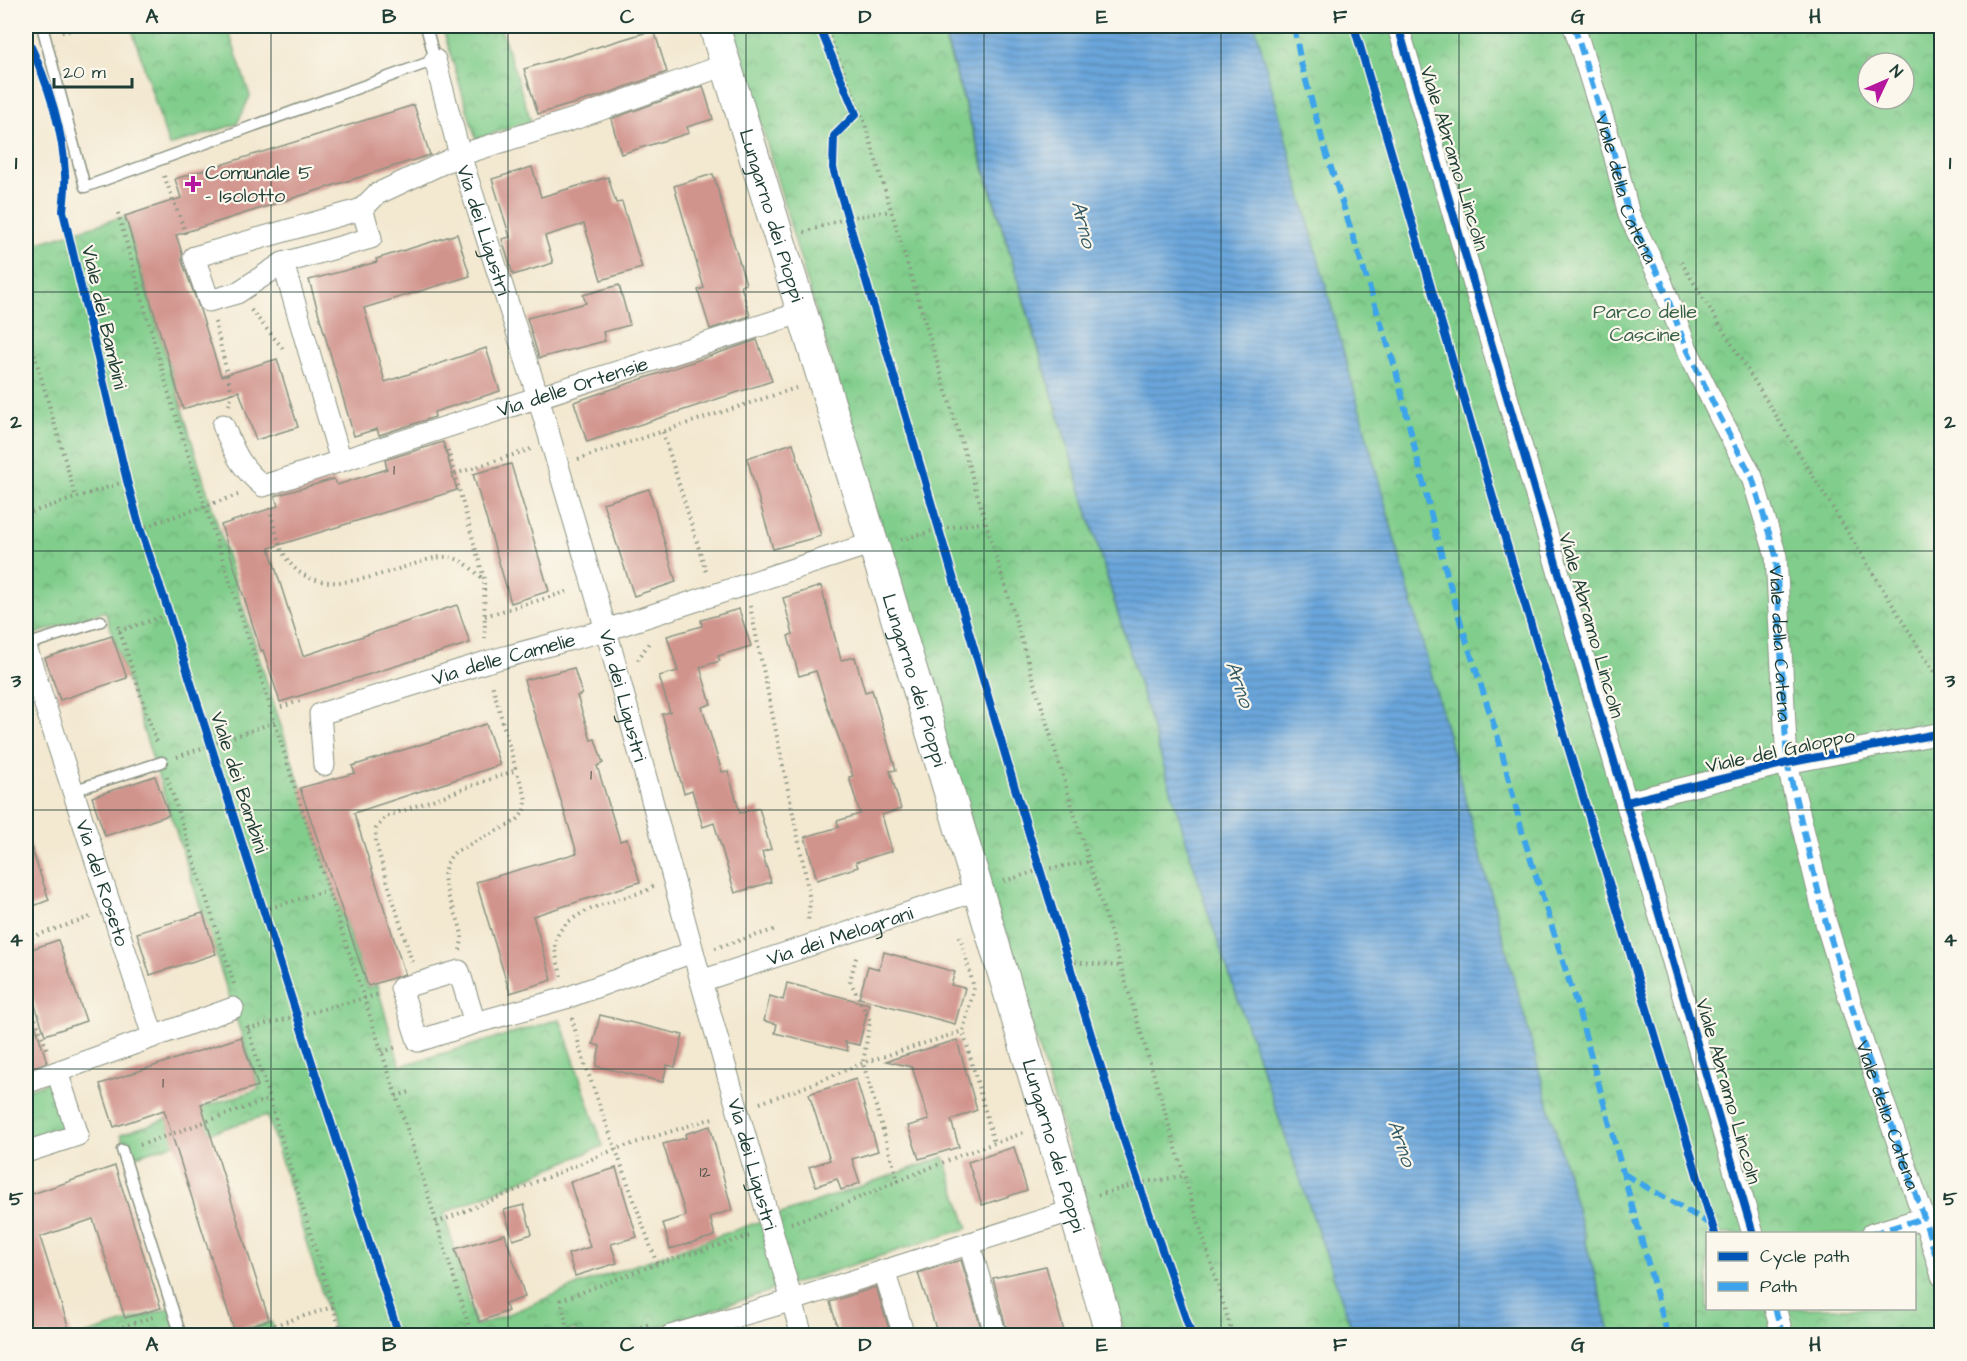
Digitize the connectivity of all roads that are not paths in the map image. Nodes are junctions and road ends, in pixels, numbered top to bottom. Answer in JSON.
{"nodes":[{"id":1,"x":42,"y":26,"type":"edge"},
{"id":2,"x":426,"y":26,"type":"edge"},
{"id":3,"x":714,"y":26,"type":"edge"},
{"id":4,"x":1398,"y":26,"type":"edge"},
{"id":5,"x":1574,"y":26,"type":"edge"},
{"id":6,"x":435,"y":60,"type":"junction"},
{"id":7,"x":725,"y":66,"type":"junction"},
{"id":8,"x":460,"y":155,"type":"junction"},
{"id":9,"x":362,"y":208,"type":"junction"},
{"id":10,"x":283,"y":263,"type":"junction"},
{"id":11,"x":803,"y":312,"type":"junction"},
{"id":12,"x":538,"y":397,"type":"junction"},
{"id":13,"x":224,"y":425,"type":"road end"},
{"id":14,"x":341,"y":461,"type":"junction"},
{"id":15,"x":883,"y":543,"type":"junction"},
{"id":16,"x":101,"y":621,"type":"dead end"},
{"id":17,"x":606,"y":630,"type":"junction"},
{"id":18,"x":26,"y":646,"type":"edge"},
{"id":19,"x":1941,"y":733,"type":"edge"},
{"id":20,"x":162,"y":762,"type":"road end"},
{"id":21,"x":1787,"y":763,"type":"junction"},
{"id":22,"x":324,"y":765,"type":"dead end"},
{"id":23,"x":72,"y":791,"type":"junction"},
{"id":24,"x":1627,"y":802,"type":"junction"},
{"id":25,"x":964,"y":894,"type":"junction"},
{"id":26,"x":699,"y":952,"type":"junction"},
{"id":27,"x":701,"y":981,"type":"junction"},
{"id":28,"x":239,"y":1008,"type":"road end"},
{"id":29,"x":475,"y":1023,"type":"junction"},
{"id":30,"x":153,"y":1036,"type":"junction"},
{"id":31,"x":57,"y":1072,"type":"junction"},
{"id":32,"x":26,"y":1083,"type":"edge"},
{"id":33,"x":122,"y":1150,"type":"road end"},
{"id":34,"x":26,"y":1152,"type":"edge"},
{"id":35,"x":1073,"y":1207,"type":"junction"},
{"id":36,"x":1924,"y":1218,"type":"junction"},
{"id":37,"x":1753,"y":1232,"type":"edge"},
{"id":38,"x":1875,"y":1232,"type":"edge"},
{"id":39,"x":969,"y":1243,"type":"junction"},
{"id":40,"x":884,"y":1270,"type":"junction"},
{"id":41,"x":1941,"y":1276,"type":"edge"},
{"id":42,"x":790,"y":1300,"type":"junction"},
{"id":43,"x":1776,"y":1310,"type":"edge"},
{"id":44,"x":181,"y":1335,"type":"edge"},
{"id":45,"x":670,"y":1335,"type":"edge"},
{"id":46,"x":802,"y":1335,"type":"edge"},
{"id":47,"x":904,"y":1335,"type":"edge"},
{"id":48,"x":996,"y":1335,"type":"edge"},
{"id":49,"x":1111,"y":1335,"type":"edge"},
{"id":50,"x":1783,"y":1335,"type":"edge"}],
"edges":[{"from":1,"to":6,"type":"lane"},
{"from":2,"to":6,"type":"lane"},
{"from":3,"to":7,"type":"street","name":"Lungarno dei Pioppi"},
{"from":4,"to":24,"type":"street","name":"Viale Abramo Lincoln"},
{"from":5,"to":21,"type":"street","name":"Viale della Catena"},
{"from":6,"to":8,"type":"street","name":"Via dei Ligustri"},
{"from":7,"to":8,"type":"street"},
{"from":7,"to":11,"type":"street","name":"Lungarno dei Pioppi"},
{"from":8,"to":9,"type":"street"},
{"from":8,"to":12,"type":"street","name":"Via dei Ligustri"},
{"from":9,"to":10,"type":"street"},
{"from":9,"to":10,"type":"street"},
{"from":10,"to":14,"type":"street"},
{"from":11,"to":12,"type":"street","name":"Via delle Ortensie"},
{"from":11,"to":15,"type":"street","name":"Lungarno dei Pioppi"},
{"from":12,"to":14,"type":"street","name":"Via delle Ortensie"},
{"from":12,"to":17,"type":"street","name":"Via dei Ligustri"},
{"from":13,"to":14,"type":"street","name":"Via delle Ortensie"},
{"from":15,"to":17,"type":"street","name":"Via delle Camelie"},
{"from":15,"to":25,"type":"street","name":"Lungarno dei Pioppi"},
{"from":16,"to":18,"type":"lane"},
{"from":17,"to":22,"type":"street","name":"Via delle Camelie"},
{"from":17,"to":26,"type":"street","name":"Via dei Ligustri"},
{"from":18,"to":23,"type":"street","name":"Via del Roseto"},
{"from":19,"to":21,"type":"street","name":"Viale del Galoppo"},
{"from":20,"to":23,"type":"lane"},
{"from":21,"to":24,"type":"street","name":"Viale del Galoppo"},
{"from":21,"to":36,"type":"street","name":"Viale della Catena"},
{"from":23,"to":30,"type":"street","name":"Via del Roseto"},
{"from":24,"to":37,"type":"street","name":"Viale Abramo Lincoln"},
{"from":25,"to":27,"type":"street","name":"Via dei Melograni"},
{"from":25,"to":35,"type":"street","name":"Lungarno dei Pioppi"},
{"from":26,"to":27,"type":"street","name":"Via dei Ligustri"},
{"from":26,"to":29,"type":"street"},
{"from":27,"to":42,"type":"street","name":"Via dei Ligustri"},
{"from":28,"to":30,"type":"street"},
{"from":29,"to":29,"type":"street"},
{"from":30,"to":31,"type":"street"},
{"from":31,"to":32,"type":"street"},
{"from":31,"to":34,"type":"street"},
{"from":33,"to":44,"type":"lane"},
{"from":35,"to":39,"type":"street"},
{"from":35,"to":49,"type":"street","name":"Lungarno dei Pioppi"},
{"from":36,"to":38,"type":"street"},
{"from":36,"to":41,"type":"street","name":"Viale della Catena"},
{"from":39,"to":40,"type":"street"},
{"from":39,"to":48,"type":"street"},
{"from":40,"to":42,"type":"street"},
{"from":40,"to":47,"type":"street"},
{"from":42,"to":45,"type":"street"},
{"from":42,"to":46,"type":"street","name":"Via dei Ligustri"},
{"from":43,"to":50,"type":"street"}]}
